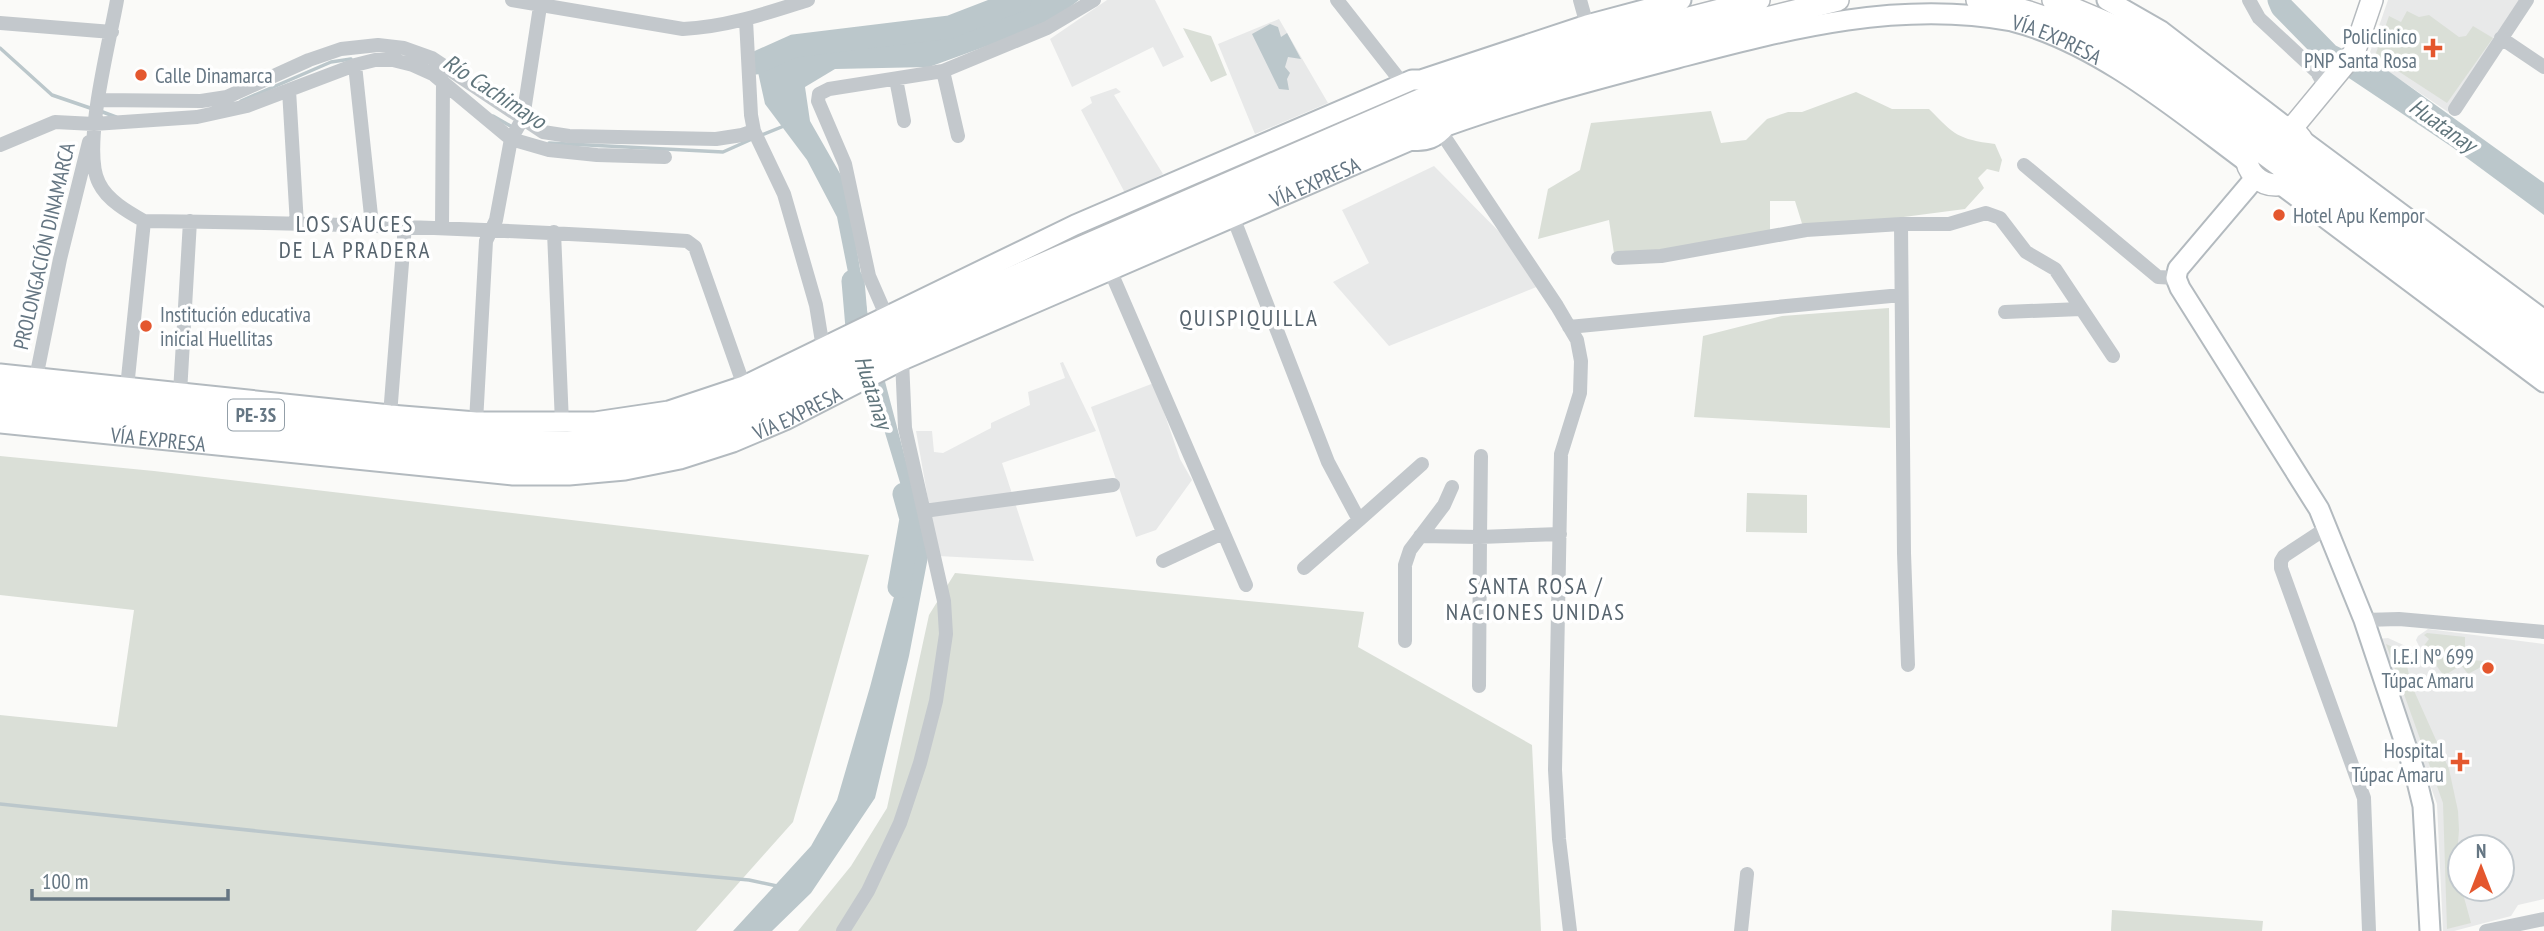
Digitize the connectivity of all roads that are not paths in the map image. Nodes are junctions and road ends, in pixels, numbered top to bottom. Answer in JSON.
{"nodes":[{"id":1,"x":117,"y":0,"type":"edge"},
{"id":2,"x":512,"y":0,"type":"edge"},
{"id":3,"x":808,"y":0,"type":"edge"},
{"id":4,"x":1094,"y":0,"type":"edge"},
{"id":5,"x":1337,"y":0,"type":"edge"},
{"id":6,"x":1580,"y":0,"type":"edge"},
{"id":7,"x":1681,"y":0,"type":"edge"},
{"id":8,"x":1759,"y":0,"type":"edge"},
{"id":9,"x":1838,"y":0,"type":"edge"},
{"id":10,"x":1977,"y":0,"type":"edge"},
{"id":11,"x":2053,"y":0,"type":"edge"},
{"id":12,"x":2107,"y":0,"type":"edge"},
{"id":13,"x":2249,"y":0,"type":"edge"},
{"id":14,"x":2372,"y":0,"type":"edge"},
{"id":15,"x":2527,"y":0,"type":"edge"},
{"id":16,"x":541,"y":2,"type":"edge"},
{"id":17,"x":746,"y":20,"type":"junction"},
{"id":18,"x":0,"y":23,"type":"edge"},
{"id":19,"x":1587,"y":25,"type":"junction"},
{"id":20,"x":112,"y":32,"type":"junction"},
{"id":21,"x":2501,"y":38,"type":"junction"},
{"id":22,"x":355,"y":65,"type":"junction"},
{"id":23,"x":2544,"y":67,"type":"edge"},
{"id":24,"x":943,"y":71,"type":"junction"},
{"id":25,"x":896,"y":79,"type":"junction"},
{"id":26,"x":443,"y":82,"type":"junction"},
{"id":27,"x":1407,"y":84,"type":"junction"},
{"id":28,"x":2327,"y":88,"type":"junction"},
{"id":29,"x":289,"y":90,"type":"junction"},
{"id":30,"x":2455,"y":108,"type":"dead end"},
{"id":31,"x":96,"y":112,"type":"junction"},
{"id":32,"x":1445,"y":114,"type":"junction"},
{"id":33,"x":904,"y":121,"type":"dead end"},
{"id":34,"x":517,"y":127,"type":"junction"},
{"id":35,"x":1398,"y":128,"type":"junction"},
{"id":36,"x":754,"y":131,"type":"junction"},
{"id":37,"x":958,"y":136,"type":"dead end"},
{"id":38,"x":0,"y":145,"type":"edge"},
{"id":39,"x":2253,"y":152,"type":"junction"},
{"id":40,"x":2293,"y":153,"type":"junction"},
{"id":41,"x":665,"y":157,"type":"dead end"},
{"id":42,"x":2024,"y":165,"type":"dead end"},
{"id":43,"x":1233,"y":217,"type":"junction"},
{"id":44,"x":144,"y":221,"type":"junction"},
{"id":45,"x":190,"y":221,"type":"junction"},
{"id":46,"x":1901,"y":224,"type":"junction"},
{"id":47,"x":297,"y":225,"type":"junction"},
{"id":48,"x":372,"y":225,"type":"junction"},
{"id":49,"x":405,"y":225,"type":"junction"},
{"id":50,"x":442,"y":227,"type":"junction"},
{"id":51,"x":492,"y":229,"type":"junction"},
{"id":52,"x":554,"y":232,"type":"junction"},
{"id":53,"x":1618,"y":258,"type":"dead end"},
{"id":54,"x":1110,"y":270,"type":"junction"},
{"id":55,"x":2176,"y":278,"type":"junction"},
{"id":56,"x":1901,"y":295,"type":"junction"},
{"id":57,"x":2081,"y":309,"type":"junction"},
{"id":58,"x":2005,"y":312,"type":"dead end"},
{"id":59,"x":2544,"y":320,"type":"edge"},
{"id":60,"x":1569,"y":327,"type":"junction"},
{"id":61,"x":894,"y":338,"type":"junction"},
{"id":62,"x":2544,"y":340,"type":"edge"},
{"id":63,"x":2113,"y":356,"type":"dead end"},
{"id":64,"x":2544,"y":363,"type":"edge"},
{"id":65,"x":830,"y":366,"type":"junction"},
{"id":66,"x":0,"y":374,"type":"edge"},
{"id":67,"x":36,"y":378,"type":"junction"},
{"id":68,"x":2544,"y":382,"type":"edge"},
{"id":69,"x":744,"y":386,"type":"junction"},
{"id":70,"x":0,"y":388,"type":"edge"},
{"id":71,"x":127,"y":388,"type":"junction"},
{"id":72,"x":180,"y":393,"type":"junction"},
{"id":73,"x":0,"y":407,"type":"edge"},
{"id":74,"x":390,"y":415,"type":"junction"},
{"id":75,"x":476,"y":422,"type":"junction"},
{"id":76,"x":0,"y":423,"type":"edge"},
{"id":77,"x":562,"y":423,"type":"junction"},
{"id":78,"x":513,"y":450,"type":"junction"},
{"id":79,"x":1481,"y":456,"type":"dead end"},
{"id":80,"x":1422,"y":464,"type":"dead end"},
{"id":81,"x":1113,"y":485,"type":"dead end"},
{"id":82,"x":1452,"y":487,"type":"dead end"},
{"id":83,"x":924,"y":511,"type":"junction"},
{"id":84,"x":1359,"y":520,"type":"junction"},
{"id":85,"x":2328,"y":527,"type":"junction"},
{"id":86,"x":1223,"y":533,"type":"junction"},
{"id":87,"x":1560,"y":534,"type":"junction"},
{"id":88,"x":1420,"y":536,"type":"junction"},
{"id":89,"x":1480,"y":537,"type":"junction"},
{"id":90,"x":1163,"y":561,"type":"dead end"},
{"id":91,"x":1304,"y":568,"type":"dead end"},
{"id":92,"x":1246,"y":585,"type":"dead end"},
{"id":93,"x":2364,"y":620,"type":"junction"},
{"id":94,"x":2544,"y":632,"type":"edge"},
{"id":95,"x":1405,"y":641,"type":"dead end"},
{"id":96,"x":1908,"y":664,"type":"dead end"},
{"id":97,"x":1479,"y":686,"type":"dead end"},
{"id":98,"x":1746,"y":874,"type":"dead end"},
{"id":99,"x":2544,"y":919,"type":"edge"},
{"id":100,"x":843,"y":931,"type":"edge"},
{"id":101,"x":1570,"y":931,"type":"edge"},
{"id":102,"x":1741,"y":931,"type":"edge"},
{"id":103,"x":2369,"y":931,"type":"edge"},
{"id":104,"x":2430,"y":931,"type":"edge"},
{"id":105,"x":2486,"y":931,"type":"edge"}],
"edges":[{"from":1,"to":20,"type":"street"},
{"from":2,"to":16,"type":"street"},
{"from":3,"to":17,"type":"street"},
{"from":4,"to":24,"type":"street"},
{"from":5,"to":27,"type":"street"},
{"from":6,"to":19,"type":"street"},
{"from":7,"to":19,"type":"main road","name":"VÍA EXPRESA","number":"PE-3S"},
{"from":8,"to":32,"type":"main road","name":"VÍA EXPRESA"},
{"from":9,"to":32,"type":"main road","name":"VÍA EXPRESA"},
{"from":10,"to":39,"type":"main road","name":"VÍA EXPRESA"},
{"from":11,"to":39,"type":"main road","name":"VÍA EXPRESA"},
{"from":12,"to":40,"type":"main road","name":"VÍA EXPRESA"},
{"from":13,"to":28,"type":"street"},
{"from":14,"to":28,"type":"main road"},
{"from":15,"to":21,"type":"street"},
{"from":16,"to":17,"type":"street"},
{"from":16,"to":34,"type":"street"},
{"from":17,"to":36,"type":"street"},
{"from":18,"to":20,"type":"street"},
{"from":19,"to":27,"type":"main road","name":"VÍA EXPRESA","number":"PE-3S"},
{"from":20,"to":31,"type":"street"},
{"from":21,"to":23,"type":"street"},
{"from":21,"to":30,"type":"street"},
{"from":22,"to":26,"type":"street"},
{"from":22,"to":29,"type":"street"},
{"from":22,"to":48,"type":"street"},
{"from":24,"to":25,"type":"street"},
{"from":24,"to":37,"type":"street"},
{"from":25,"to":33,"type":"street"},
{"from":25,"to":61,"type":"street"},
{"from":26,"to":34,"type":"street"},
{"from":26,"to":50,"type":"street"},
{"from":27,"to":32,"type":"main road"},
{"from":27,"to":35,"type":"main road"},
{"from":27,"to":61,"type":"main road","name":"VÍA EXPRESA","number":"PE-3S"},
{"from":28,"to":40,"type":"main road"},
{"from":29,"to":31,"type":"street"},
{"from":29,"to":47,"type":"street"},
{"from":31,"to":34,"type":"street"},
{"from":31,"to":38,"type":"street"},
{"from":31,"to":44,"type":"street"},
{"from":31,"to":67,"type":"street","name":"PROLONGACIÓN DINAMARCA"},
{"from":32,"to":35,"type":"main road","name":"VÍA EXPRESA"},
{"from":32,"to":39,"type":"main road","name":"VÍA EXPRESA"},
{"from":32,"to":60,"type":"street"},
{"from":34,"to":36,"type":"street"},
{"from":34,"to":41,"type":"street"},
{"from":34,"to":51,"type":"street"},
{"from":35,"to":43,"type":"main road","name":"VÍA EXPRESA","number":"PE-3S"},
{"from":35,"to":61,"type":"main road","name":"VÍA EXPRESA"},
{"from":36,"to":65,"type":"street"},
{"from":39,"to":40,"type":"main road","name":"VÍA EXPRESA"},
{"from":39,"to":40,"type":"main road"},
{"from":39,"to":40,"type":"main road","name":"VÍA EXPRESA"},
{"from":39,"to":55,"type":"main road"},
{"from":40,"to":59,"type":"main road","name":"VÍA EXPRESA"},
{"from":40,"to":62,"type":"main road","name":"VÍA EXPRESA"},
{"from":40,"to":64,"type":"main road","name":"VÍA EXPRESA"},
{"from":40,"to":68,"type":"main road","name":"VÍA EXPRESA"},
{"from":42,"to":55,"type":"street"},
{"from":43,"to":54,"type":"main road","name":"VÍA EXPRESA","number":"PE-3S"},
{"from":43,"to":84,"type":"street"},
{"from":44,"to":45,"type":"street"},
{"from":44,"to":71,"type":"street"},
{"from":45,"to":47,"type":"street"},
{"from":45,"to":72,"type":"street"},
{"from":46,"to":53,"type":"street"},
{"from":46,"to":56,"type":"street"},
{"from":46,"to":57,"type":"street"},
{"from":47,"to":48,"type":"street"},
{"from":48,"to":49,"type":"street"},
{"from":49,"to":50,"type":"street"},
{"from":49,"to":74,"type":"street"},
{"from":50,"to":51,"type":"street"},
{"from":51,"to":52,"type":"street"},
{"from":51,"to":75,"type":"street"},
{"from":52,"to":69,"type":"street"},
{"from":52,"to":77,"type":"street"},
{"from":54,"to":61,"type":"main road","name":"VÍA EXPRESA","number":"PE-3S"},
{"from":54,"to":86,"type":"street"},
{"from":55,"to":85,"type":"main road"},
{"from":56,"to":60,"type":"street"},
{"from":56,"to":96,"type":"street"},
{"from":57,"to":58,"type":"street"},
{"from":57,"to":63,"type":"street"},
{"from":60,"to":87,"type":"street"},
{"from":61,"to":65,"type":"main road","name":"VÍA EXPRESA"},
{"from":61,"to":65,"type":"main road","name":"VÍA EXPRESA","number":"PE-3S"},
{"from":61,"to":83,"type":"street"},
{"from":65,"to":69,"type":"main road","name":"VÍA EXPRESA","number":"PE-3S"},
{"from":65,"to":76,"type":"main road","name":"VÍA EXPRESA","number":"PE-3S"},
{"from":65,"to":78,"type":"main road","name":"VÍA EXPRESA"},
{"from":66,"to":67,"type":"main road","name":"VÍA EXPRESA","number":"PE-3S"},
{"from":67,"to":71,"type":"main road","name":"VÍA EXPRESA","number":"PE-3S"},
{"from":69,"to":77,"type":"main road","name":"VÍA EXPRESA","number":"PE-3S"},
{"from":70,"to":78,"type":"main road","name":"VÍA EXPRESA","number":"PE-3S"},
{"from":71,"to":72,"type":"main road","name":"VÍA EXPRESA","number":"PE-3S"},
{"from":72,"to":74,"type":"main road","name":"VÍA EXPRESA","number":"PE-3S"},
{"from":73,"to":78,"type":"main road","name":"VÍA EXPRESA","number":"PE-3S"},
{"from":74,"to":75,"type":"main road","name":"VÍA EXPRESA","number":"PE-3S"},
{"from":75,"to":77,"type":"main road","name":"VÍA EXPRESA","number":"PE-3S"},
{"from":79,"to":89,"type":"street"},
{"from":80,"to":84,"type":"street"},
{"from":81,"to":83,"type":"street"},
{"from":82,"to":88,"type":"street"},
{"from":83,"to":100,"type":"street"},
{"from":84,"to":91,"type":"street"},
{"from":85,"to":93,"type":"main road"},
{"from":85,"to":103,"type":"street"},
{"from":86,"to":90,"type":"street"},
{"from":86,"to":92,"type":"street"},
{"from":87,"to":89,"type":"street"},
{"from":87,"to":101,"type":"street"},
{"from":88,"to":89,"type":"street"},
{"from":88,"to":95,"type":"street"},
{"from":89,"to":97,"type":"street"},
{"from":93,"to":94,"type":"street"},
{"from":93,"to":104,"type":"main road"},
{"from":98,"to":102,"type":"street"},
{"from":99,"to":105,"type":"street"}]}
